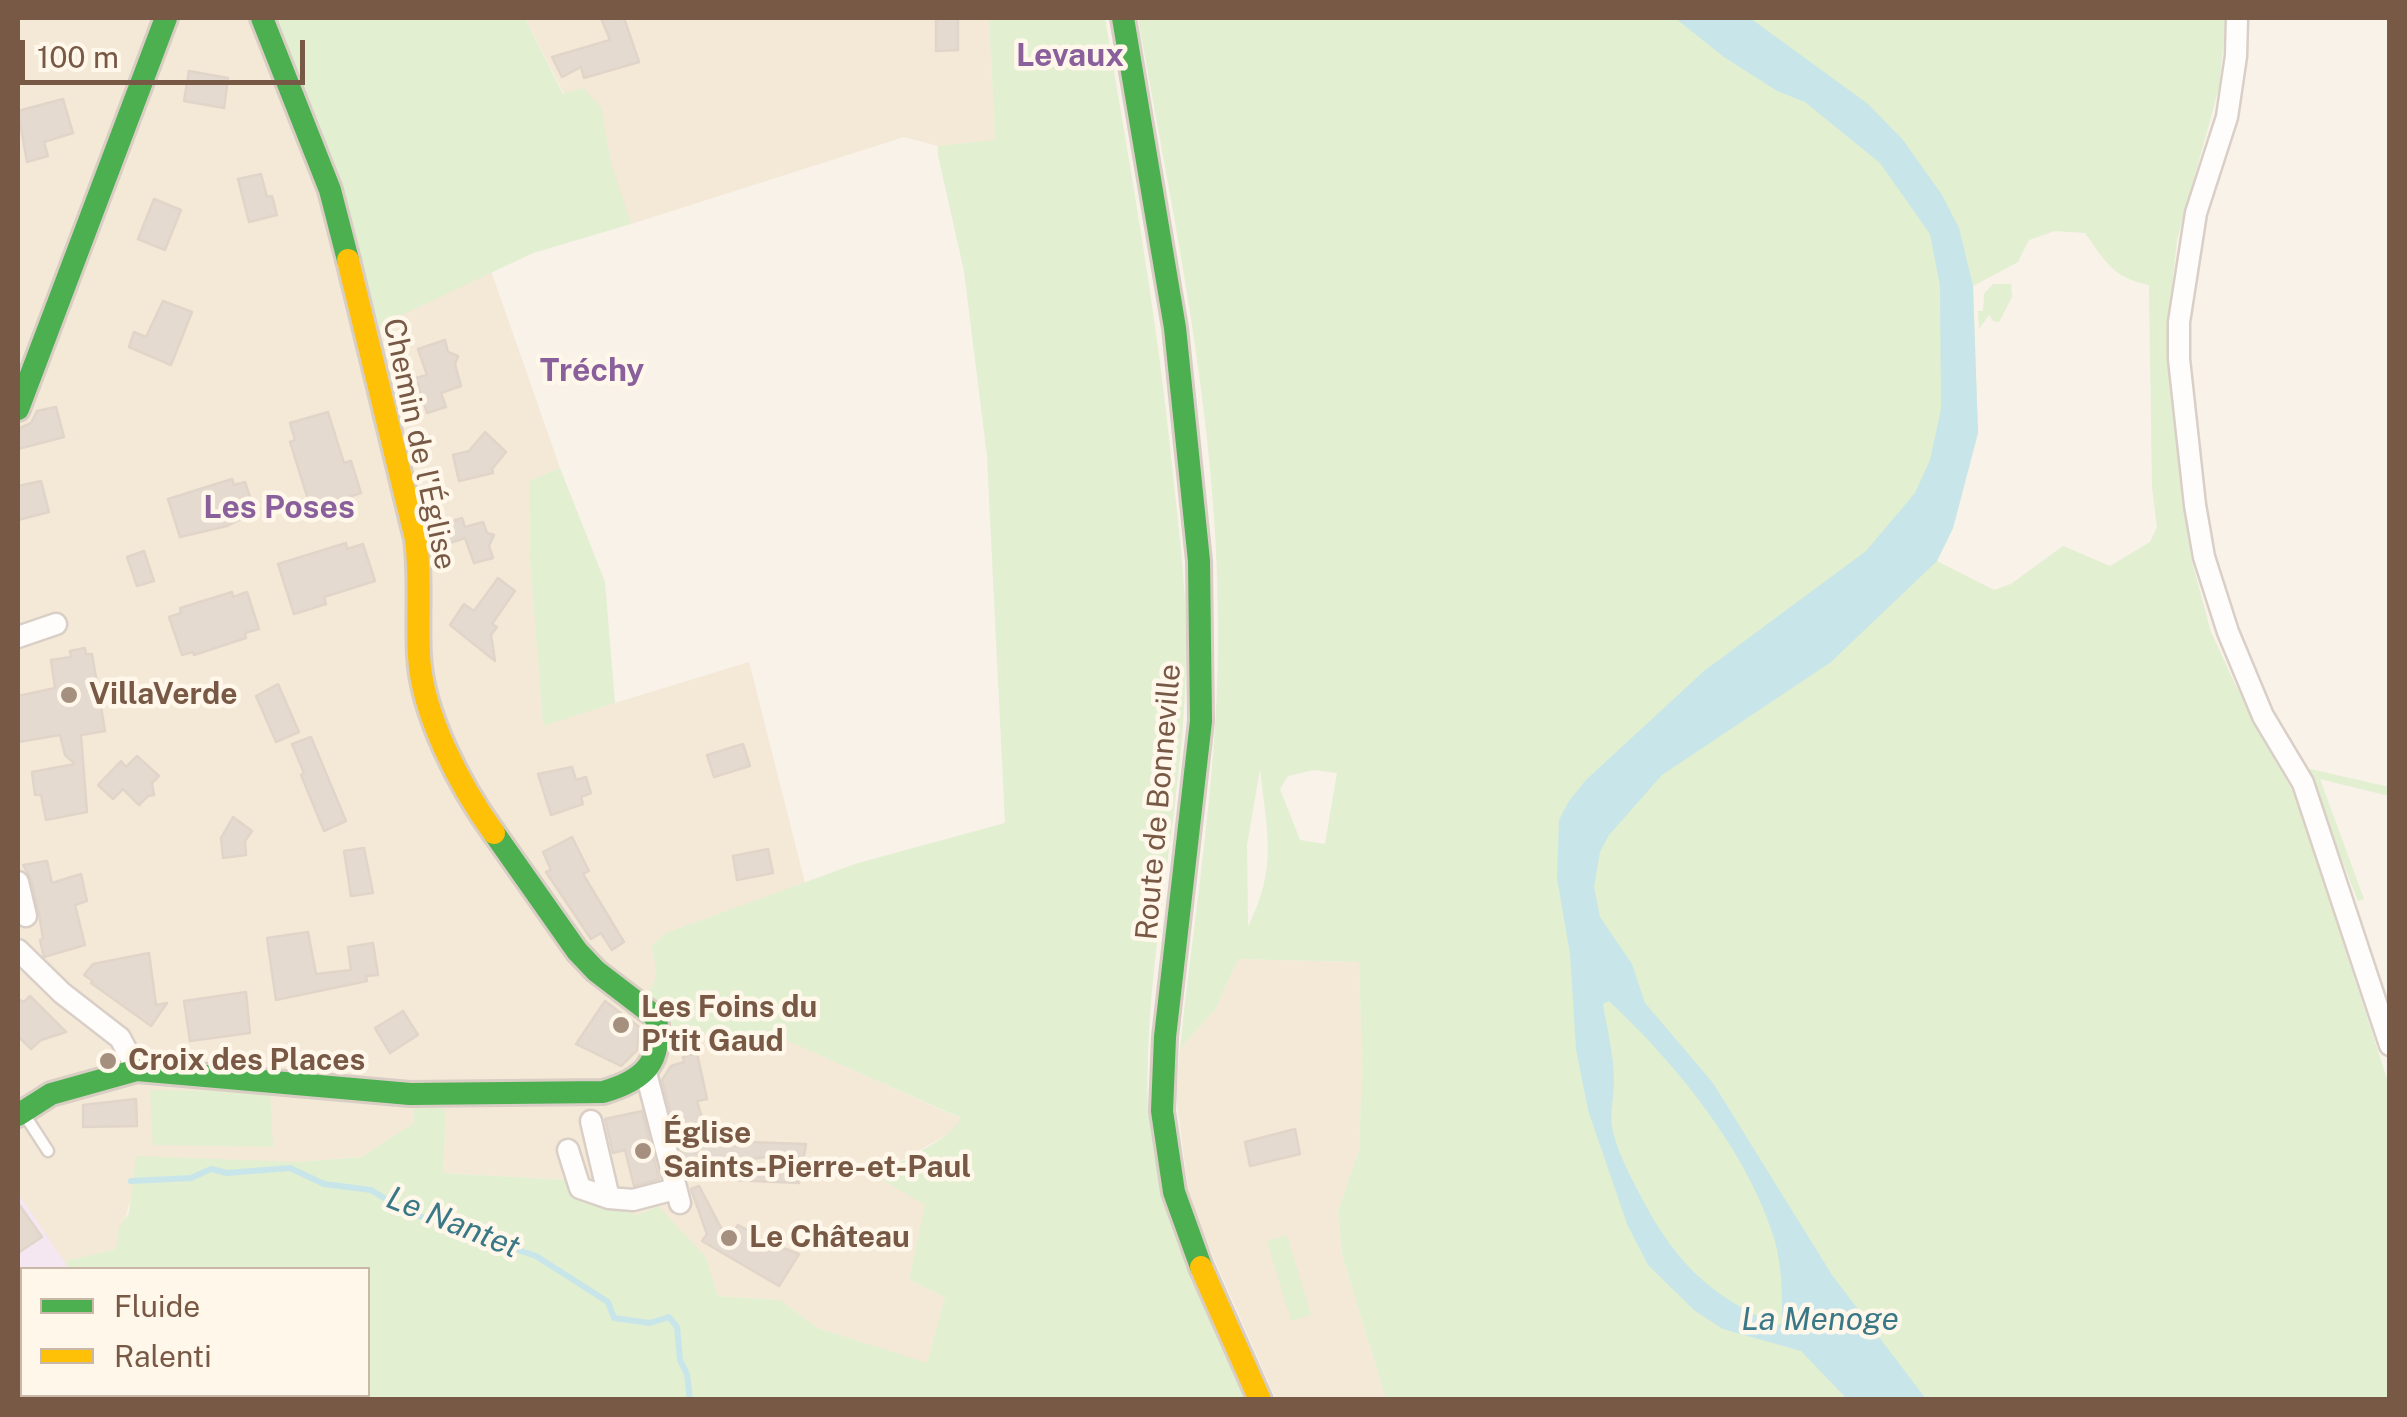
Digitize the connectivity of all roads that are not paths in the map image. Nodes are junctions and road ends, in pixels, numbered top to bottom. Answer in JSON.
{"nodes":[{"id":1,"x":166,"y":18,"type":"edge"},
{"id":2,"x":262,"y":18,"type":"edge"},
{"id":3,"x":1123,"y":18,"type":"edge"},
{"id":4,"x":2237,"y":18,"type":"edge"},
{"id":5,"x":18,"y":409,"type":"edge"},
{"id":6,"x":56,"y":624,"type":"dead end"},
{"id":7,"x":18,"y":636,"type":"edge"},
{"id":8,"x":18,"y":882,"type":"edge"},
{"id":9,"x":26,"y":916,"type":"dead end"},
{"id":10,"x":18,"y":950,"type":"edge"},
{"id":11,"x":2390,"y":1046,"type":"edge"},
{"id":12,"x":137,"y":1070,"type":"junction"},
{"id":13,"x":646,"y":1073,"type":"junction"},
{"id":14,"x":20,"y":1114,"type":"edge"},
{"id":15,"x":591,"y":1121,"type":"dead end"},
{"id":16,"x":568,"y":1150,"type":"dead end"},
{"id":17,"x":48,"y":1151,"type":"dead end"},
{"id":18,"x":609,"y":1198,"type":"junction"},
{"id":19,"x":1260,"y":1400,"type":"edge"}],
"edges":[{"from":1,"to":5,"type":"street"},
{"from":2,"to":13,"type":"street","name":"Chemin de l'Église"},
{"from":3,"to":19,"type":"street","name":"Route de Bonneville"},
{"from":4,"to":11,"type":"street"},
{"from":6,"to":7,"type":"street"},
{"from":8,"to":9,"type":"street"},
{"from":10,"to":12,"type":"street"},
{"from":12,"to":13,"type":"street"},
{"from":12,"to":14,"type":"street"},
{"from":13,"to":18,"type":"street"},
{"from":14,"to":17,"type":"lane"},
{"from":15,"to":18,"type":"street"},
{"from":16,"to":18,"type":"street"}]}
